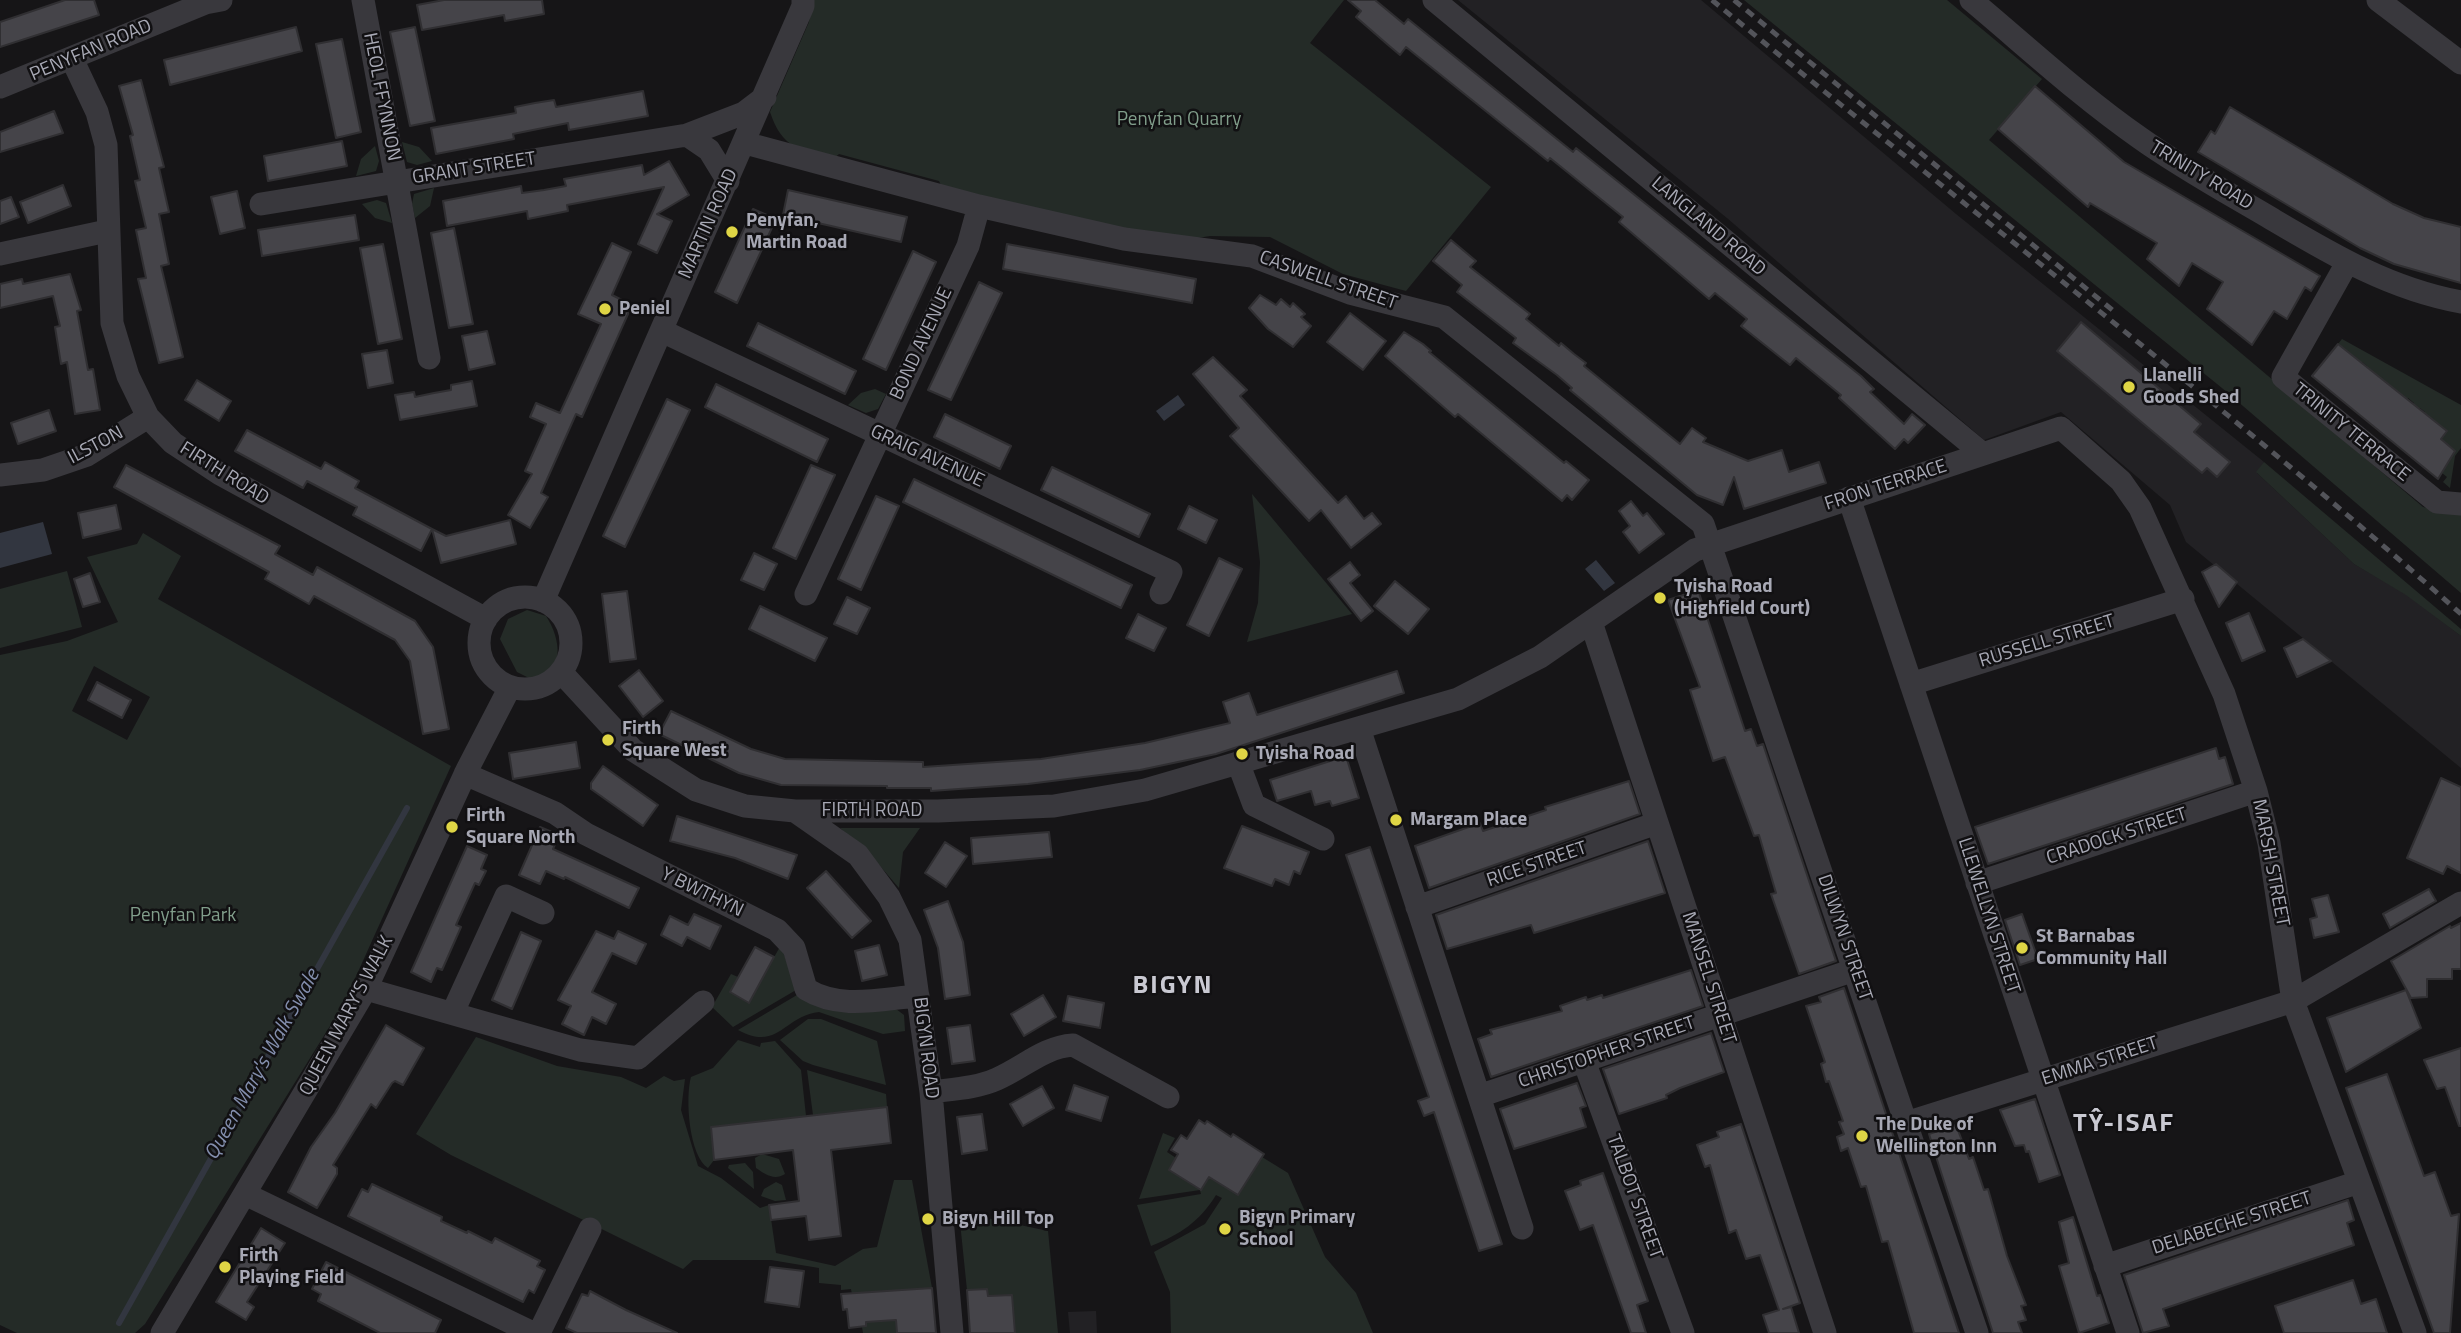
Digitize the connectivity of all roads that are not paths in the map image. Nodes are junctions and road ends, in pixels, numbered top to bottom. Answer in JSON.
{"nodes":[{"id":1,"x":221,"y":0,"type":"edge"},
{"id":2,"x":363,"y":0,"type":"edge"},
{"id":3,"x":803,"y":0,"type":"edge"},
{"id":4,"x":1434,"y":0,"type":"edge"},
{"id":5,"x":1971,"y":0,"type":"edge"},
{"id":6,"x":2378,"y":0,"type":"edge"},
{"id":7,"x":72,"y":60,"type":"junction"},
{"id":8,"x":2461,"y":63,"type":"edge"},
{"id":9,"x":0,"y":87,"type":"edge"},
{"id":10,"x":765,"y":97,"type":"junction"},
{"id":11,"x":687,"y":135,"type":"junction"},
{"id":12,"x":745,"y":143,"type":"junction"},
{"id":13,"x":728,"y":181,"type":"junction"},
{"id":14,"x":397,"y":182,"type":"junction"},
{"id":15,"x":261,"y":204,"type":"dead end"},
{"id":16,"x":979,"y":206,"type":"junction"},
{"id":17,"x":107,"y":231,"type":"junction"},
{"id":18,"x":0,"y":254,"type":"edge"},
{"id":19,"x":2347,"y":263,"type":"junction"},
{"id":20,"x":2461,"y":302,"type":"edge"},
{"id":21,"x":662,"y":331,"type":"junction"},
{"id":22,"x":429,"y":358,"type":"dead end"},
{"id":23,"x":148,"y":417,"type":"junction"},
{"id":24,"x":2061,"y":428,"type":"joint"},
{"id":25,"x":880,"y":435,"type":"junction"},
{"id":26,"x":1983,"y":454,"type":"junction"},
{"id":27,"x":0,"y":475,"type":"edge"},
{"id":28,"x":1849,"y":498,"type":"junction"},
{"id":29,"x":2461,"y":504,"type":"edge"},
{"id":30,"x":1711,"y":544,"type":"junction"},
{"id":31,"x":1161,"y":593,"type":"dead end"},
{"id":32,"x":806,"y":594,"type":"dead end"},
{"id":33,"x":2183,"y":599,"type":"junction"},
{"id":34,"x":543,"y":601,"type":"junction"},
{"id":35,"x":486,"y":620,"type":"junction"},
{"id":36,"x":1591,"y":622,"type":"junction"},
{"id":37,"x":561,"y":672,"type":"junction"},
{"id":38,"x":1911,"y":684,"type":"junction"},
{"id":39,"x":510,"y":687,"type":"junction"},
{"id":40,"x":1359,"y":728,"type":"junction"},
{"id":41,"x":1233,"y":766,"type":"junction"},
{"id":42,"x":465,"y":774,"type":"junction"},
{"id":43,"x":2256,"y":791,"type":"junction"},
{"id":44,"x":795,"y":811,"type":"junction"},
{"id":45,"x":1657,"y":823,"type":"junction"},
{"id":46,"x":1323,"y":839,"type":"dead end"},
{"id":47,"x":1977,"y":883,"type":"junction"},
{"id":48,"x":2461,"y":903,"type":"edge"},
{"id":49,"x":1417,"y":907,"type":"junction"},
{"id":50,"x":543,"y":913,"type":"dead end"},
{"id":51,"x":1854,"y":970,"type":"junction"},
{"id":52,"x":366,"y":989,"type":"junction"},
{"id":53,"x":918,"y":996,"type":"junction"},
{"id":54,"x":2293,"y":1001,"type":"junction"},
{"id":55,"x":703,"y":1002,"type":"dead end"},
{"id":56,"x":453,"y":1012,"type":"junction"},
{"id":57,"x":1720,"y":1015,"type":"junction"},
{"id":58,"x":1584,"y":1061,"type":"junction"},
{"id":59,"x":2043,"y":1080,"type":"junction"},
{"id":60,"x":932,"y":1092,"type":"junction"},
{"id":61,"x":1479,"y":1096,"type":"junction"},
{"id":62,"x":1168,"y":1097,"type":"dead end"},
{"id":63,"x":1906,"y":1124,"type":"junction"},
{"id":64,"x":2359,"y":1182,"type":"junction"},
{"id":65,"x":245,"y":1194,"type":"junction"},
{"id":66,"x":590,"y":1228,"type":"dead end"},
{"id":67,"x":1522,"y":1228,"type":"dead end"},
{"id":68,"x":2105,"y":1266,"type":"junction"},
{"id":69,"x":162,"y":1333,"type":"edge"},
{"id":70,"x":533,"y":1333,"type":"edge"},
{"id":71,"x":539,"y":1333,"type":"edge"},
{"id":72,"x":952,"y":1333,"type":"edge"},
{"id":73,"x":1682,"y":1333,"type":"edge"},
{"id":74,"x":1825,"y":1333,"type":"edge"},
{"id":75,"x":1977,"y":1333,"type":"edge"},
{"id":76,"x":2128,"y":1333,"type":"edge"},
{"id":77,"x":2415,"y":1333,"type":"edge"}],
"edges":[{"from":1,"to":7,"type":"street","name":"PENYFAN ROAD"},
{"from":2,"to":14,"type":"street","name":"HEOL FFYNNON"},
{"from":3,"to":10,"type":"street","name":"MARTIN ROAD"},
{"from":4,"to":26,"type":"street","name":"LANGLAND ROAD"},
{"from":5,"to":19,"type":"street","name":"TRINITY ROAD"},
{"from":6,"to":8,"type":"street"},
{"from":7,"to":9,"type":"street","name":"PENYFAN ROAD"},
{"from":7,"to":17,"type":"street","name":"FIRTH ROAD"},
{"from":10,"to":11,"type":"street","name":"GRANT STREET"},
{"from":10,"to":12,"type":"street","name":"MARTIN ROAD"},
{"from":11,"to":13,"type":"street"},
{"from":11,"to":14,"type":"street","name":"GRANT STREET"},
{"from":12,"to":13,"type":"street","name":"MARTIN ROAD"},
{"from":12,"to":16,"type":"street","name":"CASWELL STREET"},
{"from":13,"to":21,"type":"street","name":"MARTIN ROAD"},
{"from":14,"to":15,"type":"street","name":"GRANT STREET"},
{"from":14,"to":22,"type":"street","name":"HEOL FFYNNON"},
{"from":16,"to":25,"type":"street","name":"BOND AVENUE"},
{"from":16,"to":30,"type":"street","name":"CASWELL STREET"},
{"from":17,"to":18,"type":"street"},
{"from":17,"to":23,"type":"street","name":"FIRTH ROAD"},
{"from":19,"to":20,"type":"street","name":"TRINITY ROAD"},
{"from":19,"to":29,"type":"street","name":"TRINITY TERRACE"},
{"from":21,"to":25,"type":"street","name":"GRAIG AVENUE"},
{"from":21,"to":34,"type":"street","name":"MARTIN ROAD"},
{"from":23,"to":27,"type":"street","name":"ILSTON"},
{"from":23,"to":35,"type":"street","name":"FIRTH ROAD"},
{"from":24,"to":26,"type":"street","name":"FRON TERRACE"},
{"from":24,"to":33,"type":"street","name":"MARSH STREET"},
{"from":25,"to":31,"type":"street","name":"GRAIG AVENUE"},
{"from":25,"to":32,"type":"street","name":"BOND AVENUE"},
{"from":26,"to":28,"type":"street","name":"FRON TERRACE"},
{"from":28,"to":30,"type":"street","name":"FRON TERRACE"},
{"from":28,"to":38,"type":"street","name":"LLEWELLYN STREET"},
{"from":30,"to":36,"type":"street"},
{"from":30,"to":51,"type":"street","name":"DILWYN STREET"},
{"from":33,"to":38,"type":"street","name":"RUSSELL STREET"},
{"from":33,"to":43,"type":"street","name":"MARSH STREET"},
{"from":34,"to":35,"type":"street"},
{"from":34,"to":37,"type":"street"},
{"from":35,"to":39,"type":"street"},
{"from":36,"to":40,"type":"street"},
{"from":36,"to":45,"type":"street","name":"MANSEL STREET"},
{"from":37,"to":39,"type":"street"},
{"from":37,"to":44,"type":"street","name":"FIRTH ROAD"},
{"from":38,"to":47,"type":"street","name":"LLEWELLYN STREET"},
{"from":39,"to":42,"type":"street","name":"QUEEN MARY'S WALK"},
{"from":40,"to":41,"type":"street"},
{"from":40,"to":49,"type":"street"},
{"from":41,"to":44,"type":"street","name":"FIRTH ROAD"},
{"from":41,"to":46,"type":"street"},
{"from":42,"to":52,"type":"street","name":"QUEEN MARY'S WALK"},
{"from":42,"to":53,"type":"street","name":"Y BWTHYN"},
{"from":43,"to":47,"type":"street","name":"CRADOCK STREET"},
{"from":43,"to":54,"type":"street","name":"MARSH STREET"},
{"from":44,"to":53,"type":"street","name":"BIGYN ROAD"},
{"from":45,"to":49,"type":"street","name":"RICE STREET"},
{"from":45,"to":57,"type":"street","name":"MANSEL STREET"},
{"from":47,"to":59,"type":"street","name":"LLEWELLYN STREET"},
{"from":48,"to":54,"type":"street","name":"EMMA STREET"},
{"from":49,"to":61,"type":"street"},
{"from":50,"to":56,"type":"street"},
{"from":51,"to":57,"type":"street","name":"CHRISTOPHER STREET"},
{"from":51,"to":63,"type":"street","name":"DILWYN STREET"},
{"from":52,"to":56,"type":"street"},
{"from":52,"to":65,"type":"street","name":"QUEEN MARY'S WALK"},
{"from":53,"to":60,"type":"street","name":"BIGYN ROAD"},
{"from":54,"to":59,"type":"street","name":"EMMA STREET"},
{"from":54,"to":64,"type":"street","name":"MARSH STREET"},
{"from":55,"to":56,"type":"street"},
{"from":57,"to":58,"type":"street","name":"CHRISTOPHER STREET"},
{"from":57,"to":74,"type":"street","name":"MANSEL STREET"},
{"from":58,"to":61,"type":"street","name":"CHRISTOPHER STREET"},
{"from":58,"to":73,"type":"street","name":"TALBOT STREET"},
{"from":59,"to":63,"type":"street","name":"EMMA STREET"},
{"from":59,"to":68,"type":"street","name":"LLEWELLYN STREET"},
{"from":60,"to":62,"type":"street"},
{"from":60,"to":72,"type":"street","name":"BIGYN ROAD"},
{"from":61,"to":67,"type":"street"},
{"from":63,"to":75,"type":"street","name":"DILWYN STREET"},
{"from":64,"to":68,"type":"street","name":"DELABECHE STREET"},
{"from":64,"to":77,"type":"street","name":"MARSH STREET"},
{"from":65,"to":69,"type":"street","name":"QUEEN MARY'S WALK"},
{"from":65,"to":70,"type":"street"},
{"from":66,"to":71,"type":"street"},
{"from":68,"to":76,"type":"street","name":"LLEWELLYN STREET"}]}
